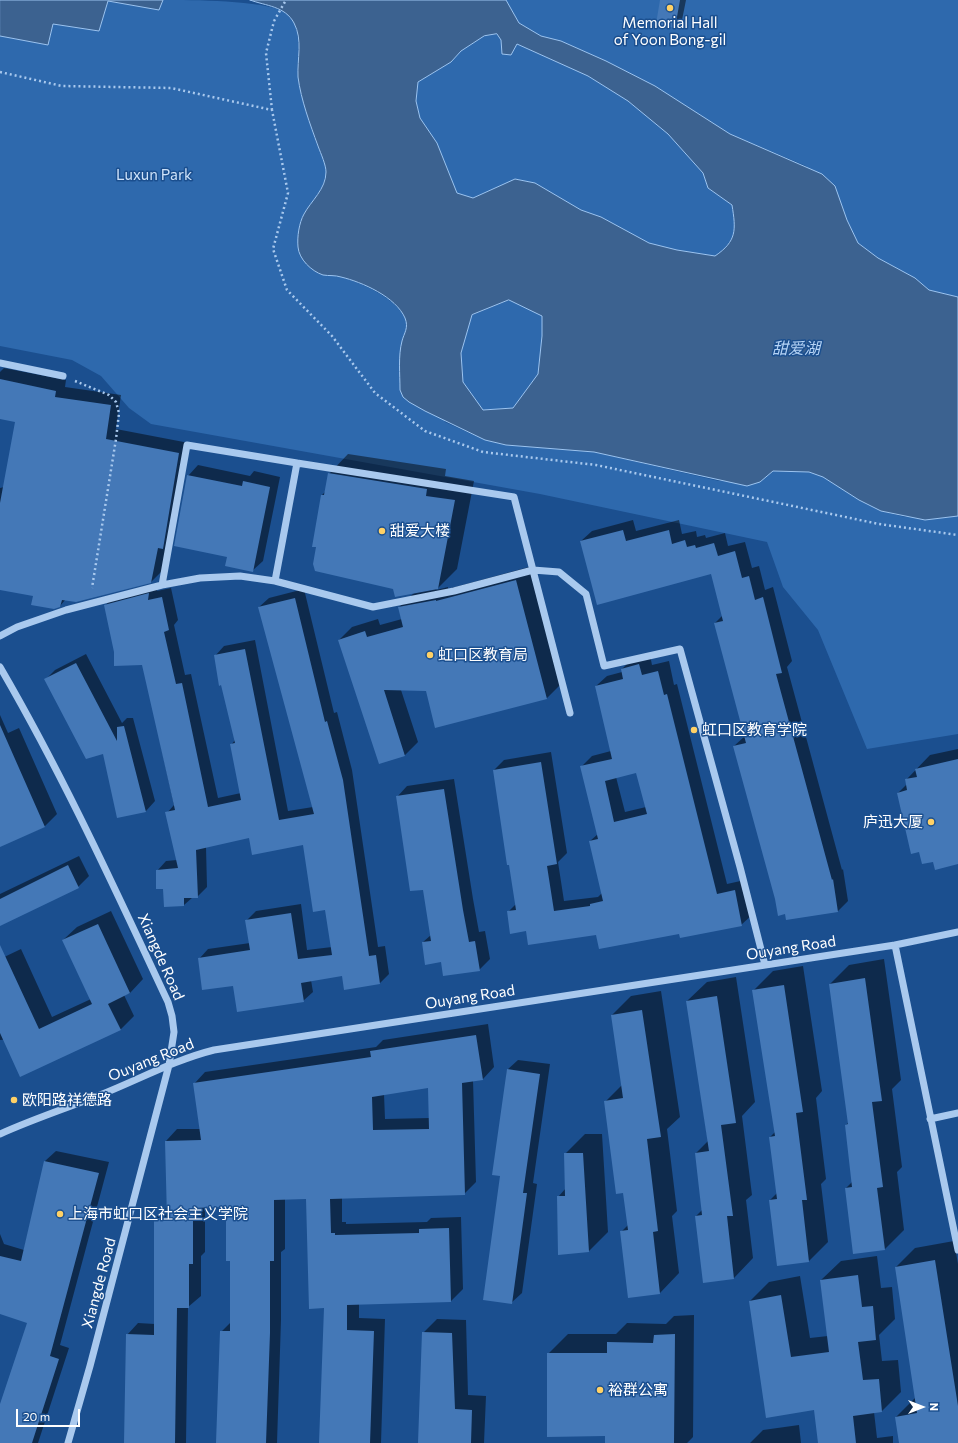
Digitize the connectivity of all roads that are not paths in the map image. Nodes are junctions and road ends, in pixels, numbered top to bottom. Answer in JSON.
{"nodes":[{"id":1,"x":0,"y":363,"type":"edge"},
{"id":2,"x":63,"y":376,"type":"road end"},
{"id":3,"x":297,"y":463,"type":"junction"},
{"id":4,"x":533,"y":570,"type":"junction"},
{"id":5,"x":276,"y":581,"type":"junction"},
{"id":6,"x":162,"y":585,"type":"junction"},
{"id":7,"x":0,"y":636,"type":"edge"},
{"id":8,"x":0,"y":667,"type":"edge"},
{"id":9,"x":570,"y":713,"type":"dead end"},
{"id":10,"x":958,"y":932,"type":"edge"},
{"id":11,"x":895,"y":945,"type":"junction"},
{"id":12,"x":764,"y":965,"type":"junction"},
{"id":13,"x":169,"y":1065,"type":"junction"},
{"id":14,"x":958,"y":1113,"type":"edge"},
{"id":15,"x":930,"y":1119,"type":"junction"},
{"id":16,"x":0,"y":1134,"type":"edge"},
{"id":17,"x":958,"y":1250,"type":"edge"},
{"id":18,"x":68,"y":1443,"type":"edge"}],
"edges":[{"from":1,"to":2,"type":"street"},
{"from":3,"to":4,"type":"street"},
{"from":3,"to":5,"type":"street"},
{"from":3,"to":6,"type":"street"},
{"from":4,"to":5,"type":"street"},
{"from":4,"to":9,"type":"street"},
{"from":4,"to":12,"type":"street"},
{"from":5,"to":6,"type":"street"},
{"from":6,"to":7,"type":"street"},
{"from":8,"to":13,"type":"street","name":"Xiangde Road"},
{"from":10,"to":11,"type":"street","name":"Ouyang Road"},
{"from":11,"to":12,"type":"street","name":"Ouyang Road"},
{"from":11,"to":15,"type":"street"},
{"from":12,"to":13,"type":"street","name":"Ouyang Road"},
{"from":13,"to":16,"type":"street","name":"Ouyang Road"},
{"from":13,"to":18,"type":"street","name":"Xiangde Road"},
{"from":14,"to":15,"type":"street"},
{"from":15,"to":17,"type":"street"}]}
